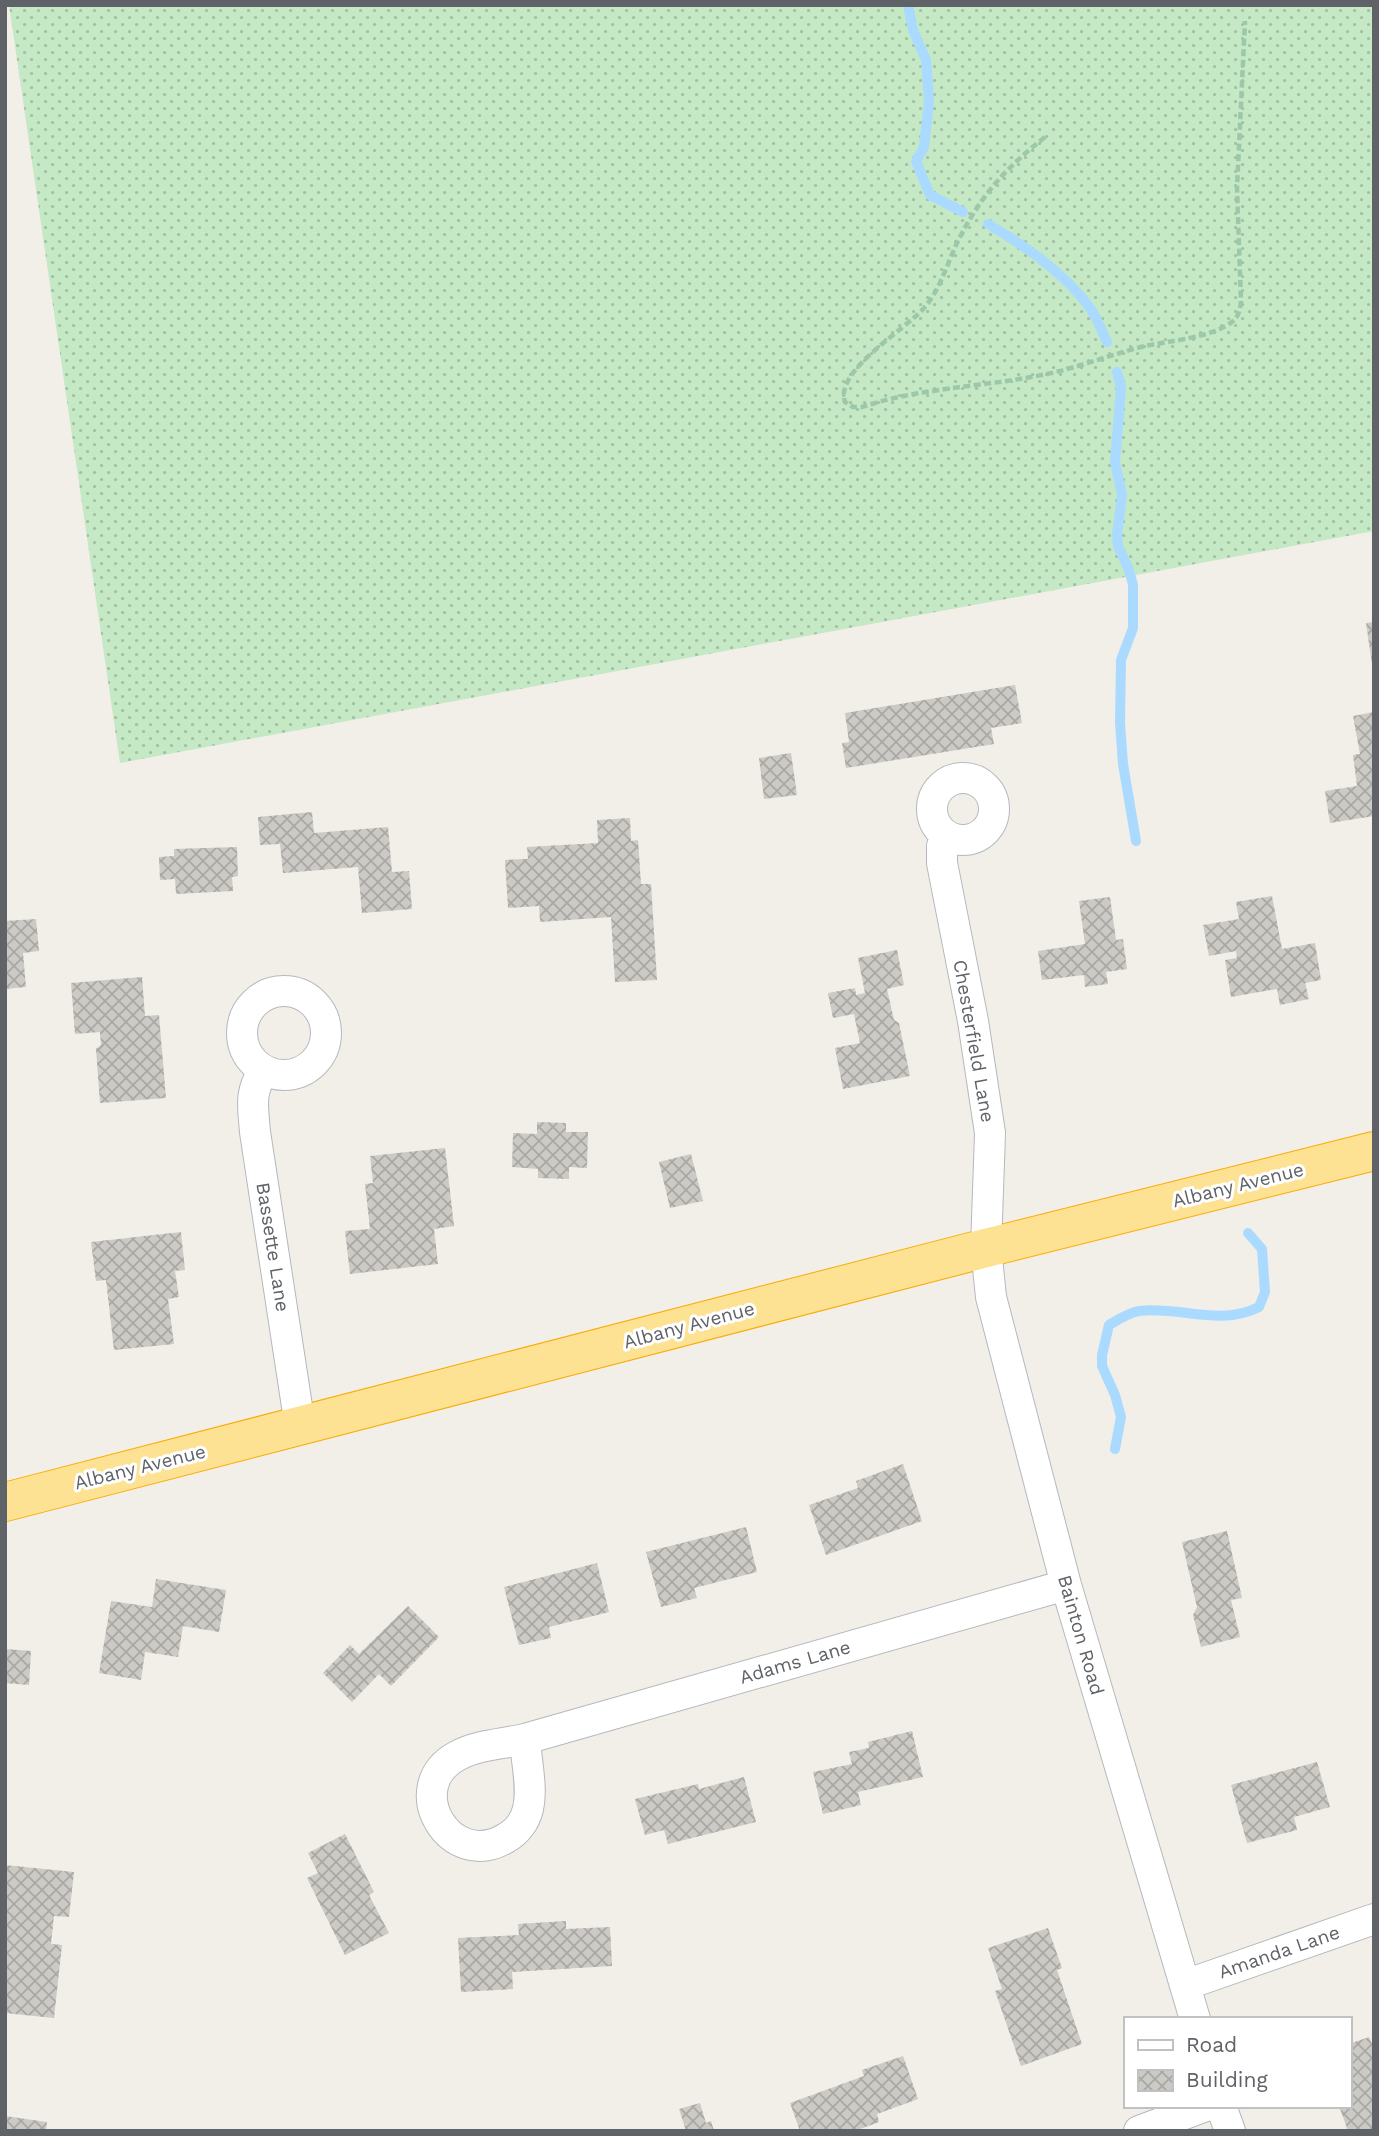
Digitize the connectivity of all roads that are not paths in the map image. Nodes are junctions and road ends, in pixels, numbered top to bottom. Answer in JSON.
{"nodes":[{"id":1,"x":947,"y":836,"type":"dead end"},
{"id":2,"x":264,"y":1070,"type":"dead end"},
{"id":3,"x":1374,"y":1151,"type":"edge"},
{"id":4,"x":986,"y":1248,"type":"junction"},
{"id":5,"x":300,"y":1426,"type":"junction"},
{"id":6,"x":5,"y":1502,"type":"edge"},
{"id":7,"x":1066,"y":1586,"type":"junction"},
{"id":8,"x":525,"y":1739,"type":"dead end"},
{"id":9,"x":1374,"y":1919,"type":"edge"},
{"id":10,"x":1185,"y":1985,"type":"junction"},
{"id":11,"x":1194,"y":2017,"type":"edge"},
{"id":12,"x":1201,"y":2108,"type":"edge"},
{"id":13,"x":1222,"y":2108,"type":"edge"},
{"id":14,"x":1139,"y":2131,"type":"edge"},
{"id":15,"x":1230,"y":2131,"type":"edge"}],
"edges":[{"from":1,"to":4,"type":"street","name":"Chesterfield Lane"},
{"from":2,"to":5,"type":"street","name":"Bassette Lane"},
{"from":3,"to":4,"type":"highway","name":"Albany Avenue"},
{"from":4,"to":5,"type":"highway","name":"Albany Avenue"},
{"from":4,"to":7,"type":"street","name":"Bainton Road"},
{"from":5,"to":6,"type":"highway","name":"Albany Avenue"},
{"from":7,"to":8,"type":"street","name":"Adams Lane"},
{"from":7,"to":10,"type":"street","name":"Bainton Road"},
{"from":9,"to":10,"type":"street","name":"Amanda Lane"},
{"from":10,"to":11,"type":"street","name":"Bainton Road"},
{"from":12,"to":14,"type":"street"},
{"from":13,"to":15,"type":"street"}]}
